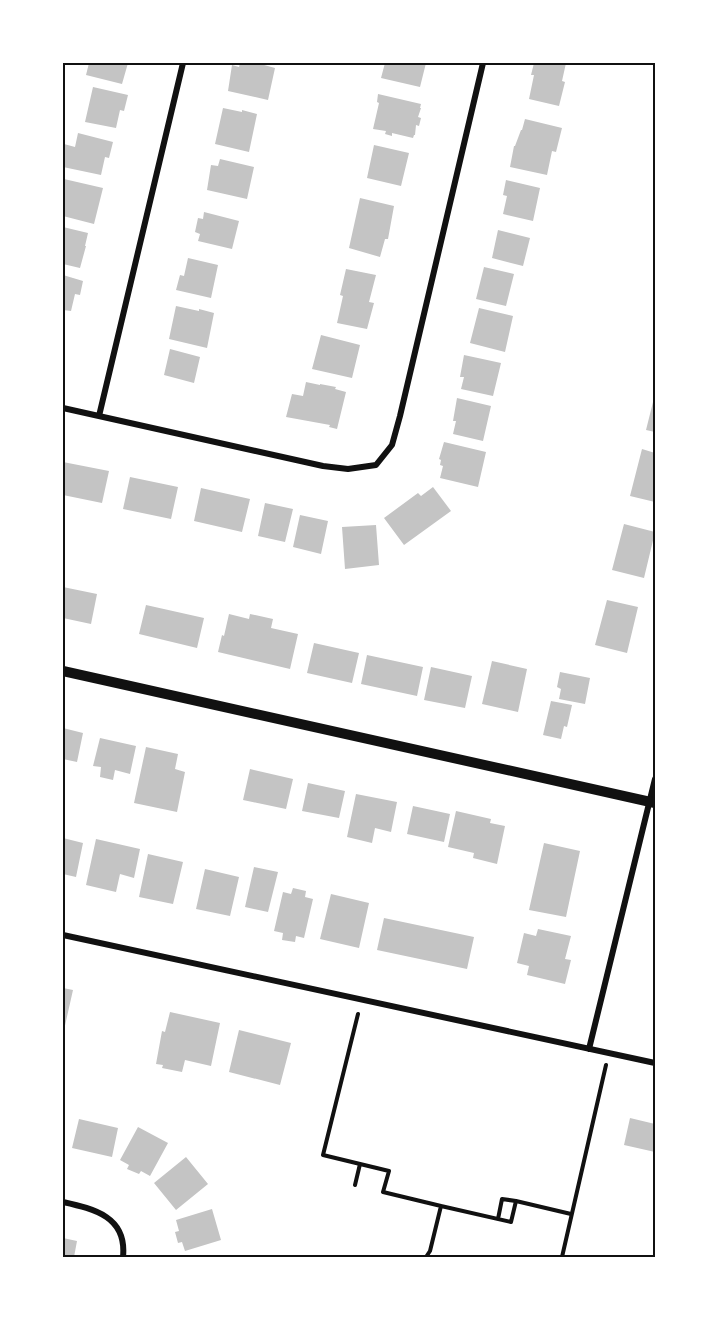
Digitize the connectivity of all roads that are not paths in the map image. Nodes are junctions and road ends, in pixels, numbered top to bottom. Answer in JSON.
{"nodes":[{"id":1,"x":183,"y":63,"type":"edge"},
{"id":2,"x":483,"y":63,"type":"edge"},
{"id":3,"x":63,"y":408,"type":"edge"},
{"id":4,"x":99,"y":416,"type":"junction"},
{"id":5,"x":63,"y":671,"type":"edge"},
{"id":6,"x":655,"y":779,"type":"edge"},
{"id":7,"x":652,"y":802,"type":"edge"},
{"id":8,"x":63,"y":934,"type":"edge"},
{"id":9,"x":589,"y":1049,"type":"junction"},
{"id":10,"x":655,"y":1063,"type":"edge"},
{"id":11,"x":63,"y":1202,"type":"edge"},
{"id":12,"x":123,"y":1257,"type":"edge"}],
"edges":[{"from":1,"to":4,"type":"street"},
{"from":2,"to":4,"type":"street"},
{"from":3,"to":4,"type":"street"},
{"from":5,"to":7,"type":"street"},
{"from":6,"to":7,"type":"street"},
{"from":7,"to":9,"type":"street"},
{"from":8,"to":9,"type":"street"},
{"from":9,"to":10,"type":"street"},
{"from":11,"to":12,"type":"street"}]}
